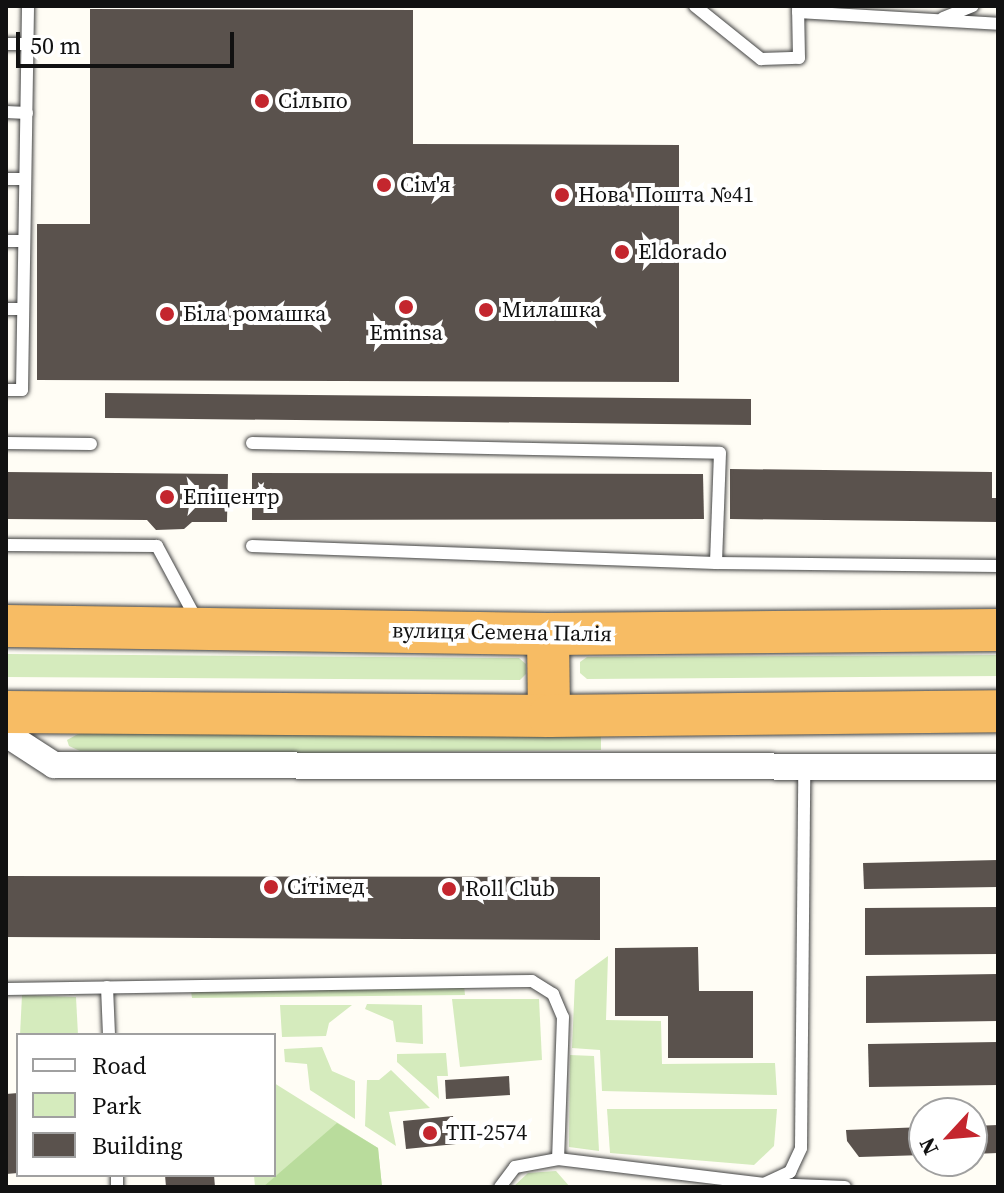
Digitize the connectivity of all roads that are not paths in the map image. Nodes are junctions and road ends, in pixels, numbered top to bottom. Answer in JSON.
{"nodes":[{"id":1,"x":28,"y":6,"type":"edge"},
{"id":2,"x":695,"y":6,"type":"edge"},
{"id":3,"x":973,"y":6,"type":"edge"},
{"id":4,"x":798,"y":9,"type":"edge"},
{"id":5,"x":936,"y":21,"type":"junction"},
{"id":6,"x":998,"y":24,"type":"edge"},
{"id":7,"x":6,"y":44,"type":"edge"},
{"id":8,"x":28,"y":44,"type":"junction"},
{"id":9,"x":6,"y":112,"type":"edge"},
{"id":10,"x":27,"y":113,"type":"junction"},
{"id":11,"x":6,"y":179,"type":"edge"},
{"id":12,"x":25,"y":179,"type":"junction"},
{"id":13,"x":6,"y":241,"type":"edge"},
{"id":14,"x":24,"y":241,"type":"junction"},
{"id":15,"x":6,"y":309,"type":"edge"},
{"id":16,"x":23,"y":309,"type":"junction"},
{"id":17,"x":6,"y":390,"type":"edge"},
{"id":18,"x":6,"y":443,"type":"edge"},
{"id":19,"x":252,"y":443,"type":"dead end"},
{"id":20,"x":91,"y":444,"type":"dead end"},
{"id":21,"x":6,"y":545,"type":"edge"},
{"id":22,"x":252,"y":546,"type":"dead end"},
{"id":23,"x":716,"y":563,"type":"junction"},
{"id":24,"x":998,"y":566,"type":"edge"},
{"id":25,"x":6,"y":626,"type":"edge"},
{"id":26,"x":201,"y":628,"type":"junction"},
{"id":27,"x":998,"y":630,"type":"edge"},
{"id":28,"x":548,"y":634,"type":"junction"},
{"id":29,"x":998,"y":711,"type":"edge"},
{"id":30,"x":6,"y":712,"type":"edge"},
{"id":31,"x":549,"y":716,"type":"junction"},
{"id":32,"x":6,"y":734,"type":"edge"},
{"id":33,"x":998,"y":767,"type":"edge"},
{"id":34,"x":804,"y":769,"type":"junction"},
{"id":35,"x":107,"y":987,"type":"junction"},
{"id":36,"x":6,"y":989,"type":"edge"},
{"id":37,"x":109,"y":1033,"type":"edge"},
{"id":38,"x":558,"y":1159,"type":"junction"},
{"id":39,"x":764,"y":1184,"type":"junction"},
{"id":40,"x":500,"y":1187,"type":"edge"},
{"id":41,"x":845,"y":1187,"type":"edge"}],
"edges":[{"from":1,"to":8,"type":"lane"},
{"from":2,"to":4,"type":"lane"},
{"from":3,"to":5,"type":"lane"},
{"from":4,"to":5,"type":"lane"},
{"from":5,"to":6,"type":"lane"},
{"from":7,"to":8,"type":"lane"},
{"from":8,"to":10,"type":"lane"},
{"from":9,"to":10,"type":"lane"},
{"from":10,"to":12,"type":"lane"},
{"from":11,"to":12,"type":"lane"},
{"from":12,"to":14,"type":"lane"},
{"from":13,"to":14,"type":"lane"},
{"from":14,"to":16,"type":"lane"},
{"from":15,"to":16,"type":"lane"},
{"from":16,"to":17,"type":"lane"},
{"from":18,"to":20,"type":"lane"},
{"from":19,"to":23,"type":"lane"},
{"from":21,"to":26,"type":"lane"},
{"from":22,"to":23,"type":"lane"},
{"from":23,"to":24,"type":"lane"},
{"from":25,"to":26,"type":"highway","name":"вулиця Семена Палія"},
{"from":26,"to":28,"type":"highway","name":"вулиця Семена Палія"},
{"from":27,"to":28,"type":"highway","name":"вулиця Семена Палія"},
{"from":28,"to":31,"type":"highway"},
{"from":29,"to":31,"type":"highway"},
{"from":30,"to":31,"type":"highway"},
{"from":32,"to":34,"type":"street"},
{"from":33,"to":34,"type":"street"},
{"from":34,"to":39,"type":"lane"},
{"from":35,"to":36,"type":"lane"},
{"from":35,"to":37,"type":"lane"},
{"from":35,"to":38,"type":"lane"},
{"from":38,"to":39,"type":"lane"},
{"from":38,"to":40,"type":"lane"},
{"from":39,"to":41,"type":"lane"}]}
